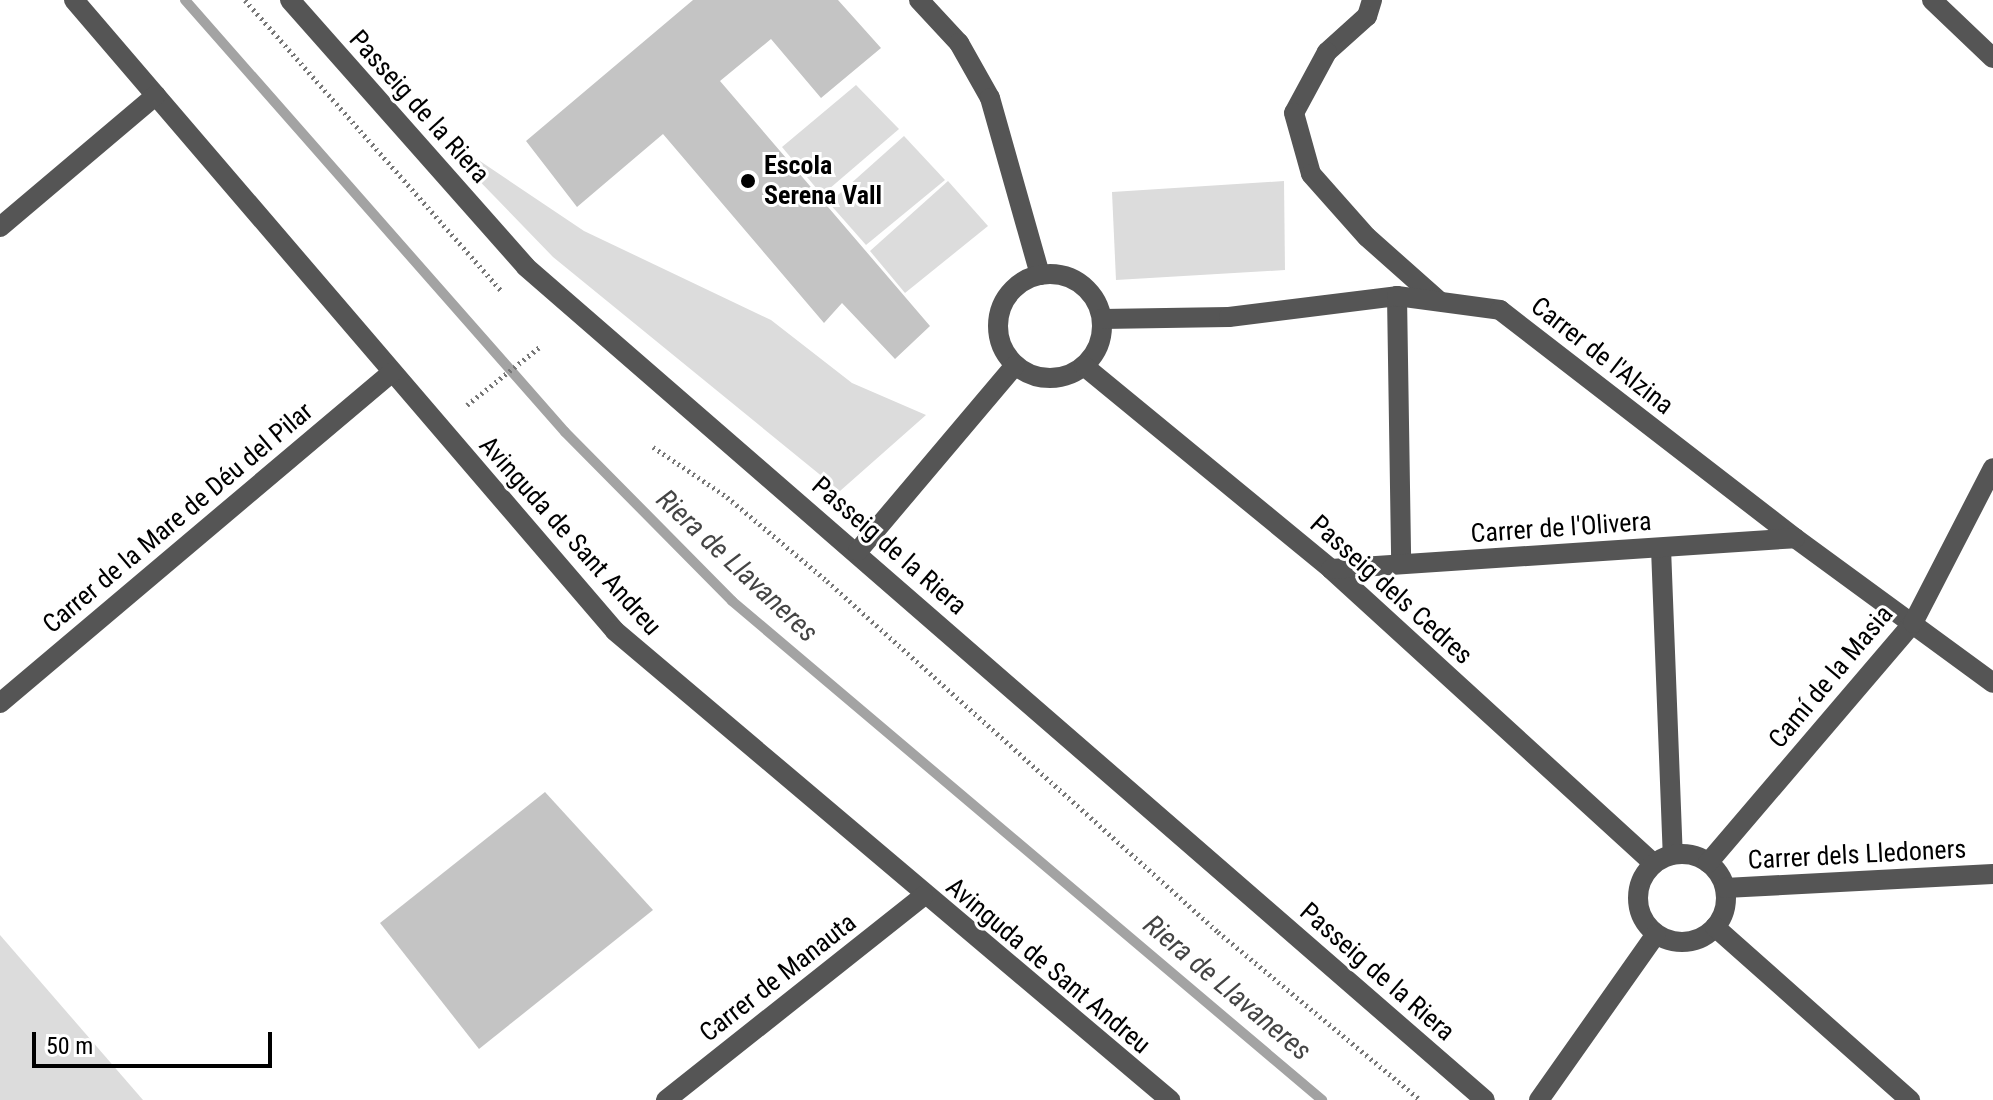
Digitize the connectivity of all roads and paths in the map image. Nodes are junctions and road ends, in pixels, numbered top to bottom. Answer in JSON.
{"nodes":[{"id":1,"x":74,"y":0,"type":"edge"},
{"id":2,"x":245,"y":0,"type":"edge"},
{"id":3,"x":290,"y":0,"type":"edge"},
{"id":4,"x":919,"y":0,"type":"edge"},
{"id":5,"x":1372,"y":0,"type":"edge"},
{"id":6,"x":1932,"y":0,"type":"edge"},
{"id":7,"x":1993,"y":58,"type":"edge"},
{"id":8,"x":156,"y":95,"type":"junction"},
{"id":9,"x":0,"y":227,"type":"edge"},
{"id":10,"x":1040,"y":275,"type":"junction"},
{"id":11,"x":501,"y":290,"type":"dead end"},
{"id":12,"x":1397,"y":296,"type":"junction"},
{"id":13,"x":1439,"y":301,"type":"junction"},
{"id":14,"x":1102,"y":319,"type":"junction"},
{"id":15,"x":541,"y":346,"type":"dead end"},
{"id":16,"x":1015,"y":365,"type":"junction"},
{"id":17,"x":1084,"y":366,"type":"junction"},
{"id":18,"x":391,"y":373,"type":"junction"},
{"id":19,"x":467,"y":405,"type":"dead end"},
{"id":20,"x":653,"y":447,"type":"dead end"},
{"id":21,"x":1993,"y":468,"type":"edge"},
{"id":22,"x":1795,"y":538,"type":"junction"},
{"id":23,"x":1661,"y":548,"type":"junction"},
{"id":24,"x":858,"y":551,"type":"junction"},
{"id":25,"x":1401,"y":564,"type":"junction"},
{"id":26,"x":1331,"y":569,"type":"junction"},
{"id":27,"x":1913,"y":623,"type":"junction"},
{"id":28,"x":1993,"y":683,"type":"edge"},
{"id":29,"x":0,"y":703,"type":"edge"},
{"id":30,"x":1664,"y":859,"type":"junction"},
{"id":31,"x":1708,"y":863,"type":"junction"},
{"id":32,"x":1993,"y":874,"type":"edge"},
{"id":33,"x":1725,"y":888,"type":"junction"},
{"id":34,"x":923,"y":896,"type":"junction"},
{"id":35,"x":1715,"y":927,"type":"junction"},
{"id":36,"x":1656,"y":934,"type":"junction"},
{"id":37,"x":666,"y":1100,"type":"edge"},
{"id":38,"x":1170,"y":1100,"type":"edge"},
{"id":39,"x":1420,"y":1100,"type":"edge"},
{"id":40,"x":1485,"y":1100,"type":"edge"},
{"id":41,"x":1539,"y":1100,"type":"edge"},
{"id":42,"x":1910,"y":1100,"type":"edge"}],
"edges":[{"from":1,"to":8,"type":"street","name":"Avinguda de Sant Andreu"},
{"from":2,"to":11,"type":"path"},
{"from":3,"to":24,"type":"street","name":"Passeig de la Riera"},
{"from":4,"to":10,"type":"street"},
{"from":5,"to":13,"type":"street"},
{"from":6,"to":7,"type":"street"},
{"from":8,"to":9,"type":"street"},
{"from":8,"to":18,"type":"street","name":"Avinguda de Sant Andreu"},
{"from":10,"to":14,"type":"street"},
{"from":10,"to":16,"type":"street"},
{"from":12,"to":13,"type":"street","name":"Carrer de l'Alzina"},
{"from":12,"to":14,"type":"street","name":"Carrer de l'Alzina"},
{"from":12,"to":25,"type":"street"},
{"from":13,"to":22,"type":"street","name":"Carrer de l'Alzina"},
{"from":14,"to":17,"type":"street"},
{"from":15,"to":19,"type":"path"},
{"from":16,"to":17,"type":"street"},
{"from":16,"to":24,"type":"street"},
{"from":17,"to":26,"type":"street","name":"Passeig dels Cedres"},
{"from":18,"to":29,"type":"street","name":"Carrer de la Mare de Déu del Pilar"},
{"from":18,"to":34,"type":"street","name":"Avinguda de Sant Andreu"},
{"from":20,"to":39,"type":"path"},
{"from":21,"to":27,"type":"street","name":"Camí de la Masia"},
{"from":22,"to":23,"type":"street","name":"Carrer de l'Olivera"},
{"from":22,"to":27,"type":"street","name":"Carrer de l'Alzina"},
{"from":23,"to":25,"type":"street","name":"Carrer de l'Olivera"},
{"from":23,"to":30,"type":"street"},
{"from":24,"to":40,"type":"street","name":"Passeig de la Riera"},
{"from":25,"to":26,"type":"street","name":"Carrer de l'Olivera"},
{"from":26,"to":30,"type":"street","name":"Passeig dels Cedres"},
{"from":27,"to":28,"type":"street","name":"Carrer de l'Alzina"},
{"from":27,"to":31,"type":"street","name":"Camí de la Masia"},
{"from":30,"to":31,"type":"street"},
{"from":30,"to":36,"type":"street"},
{"from":31,"to":33,"type":"street"},
{"from":32,"to":33,"type":"street","name":"Carrer dels Lledoners"},
{"from":33,"to":35,"type":"street"},
{"from":34,"to":37,"type":"street","name":"Carrer de Manauta"},
{"from":34,"to":38,"type":"street","name":"Avinguda de Sant Andreu"},
{"from":35,"to":36,"type":"street"},
{"from":35,"to":42,"type":"street"},
{"from":36,"to":41,"type":"street"}]}
